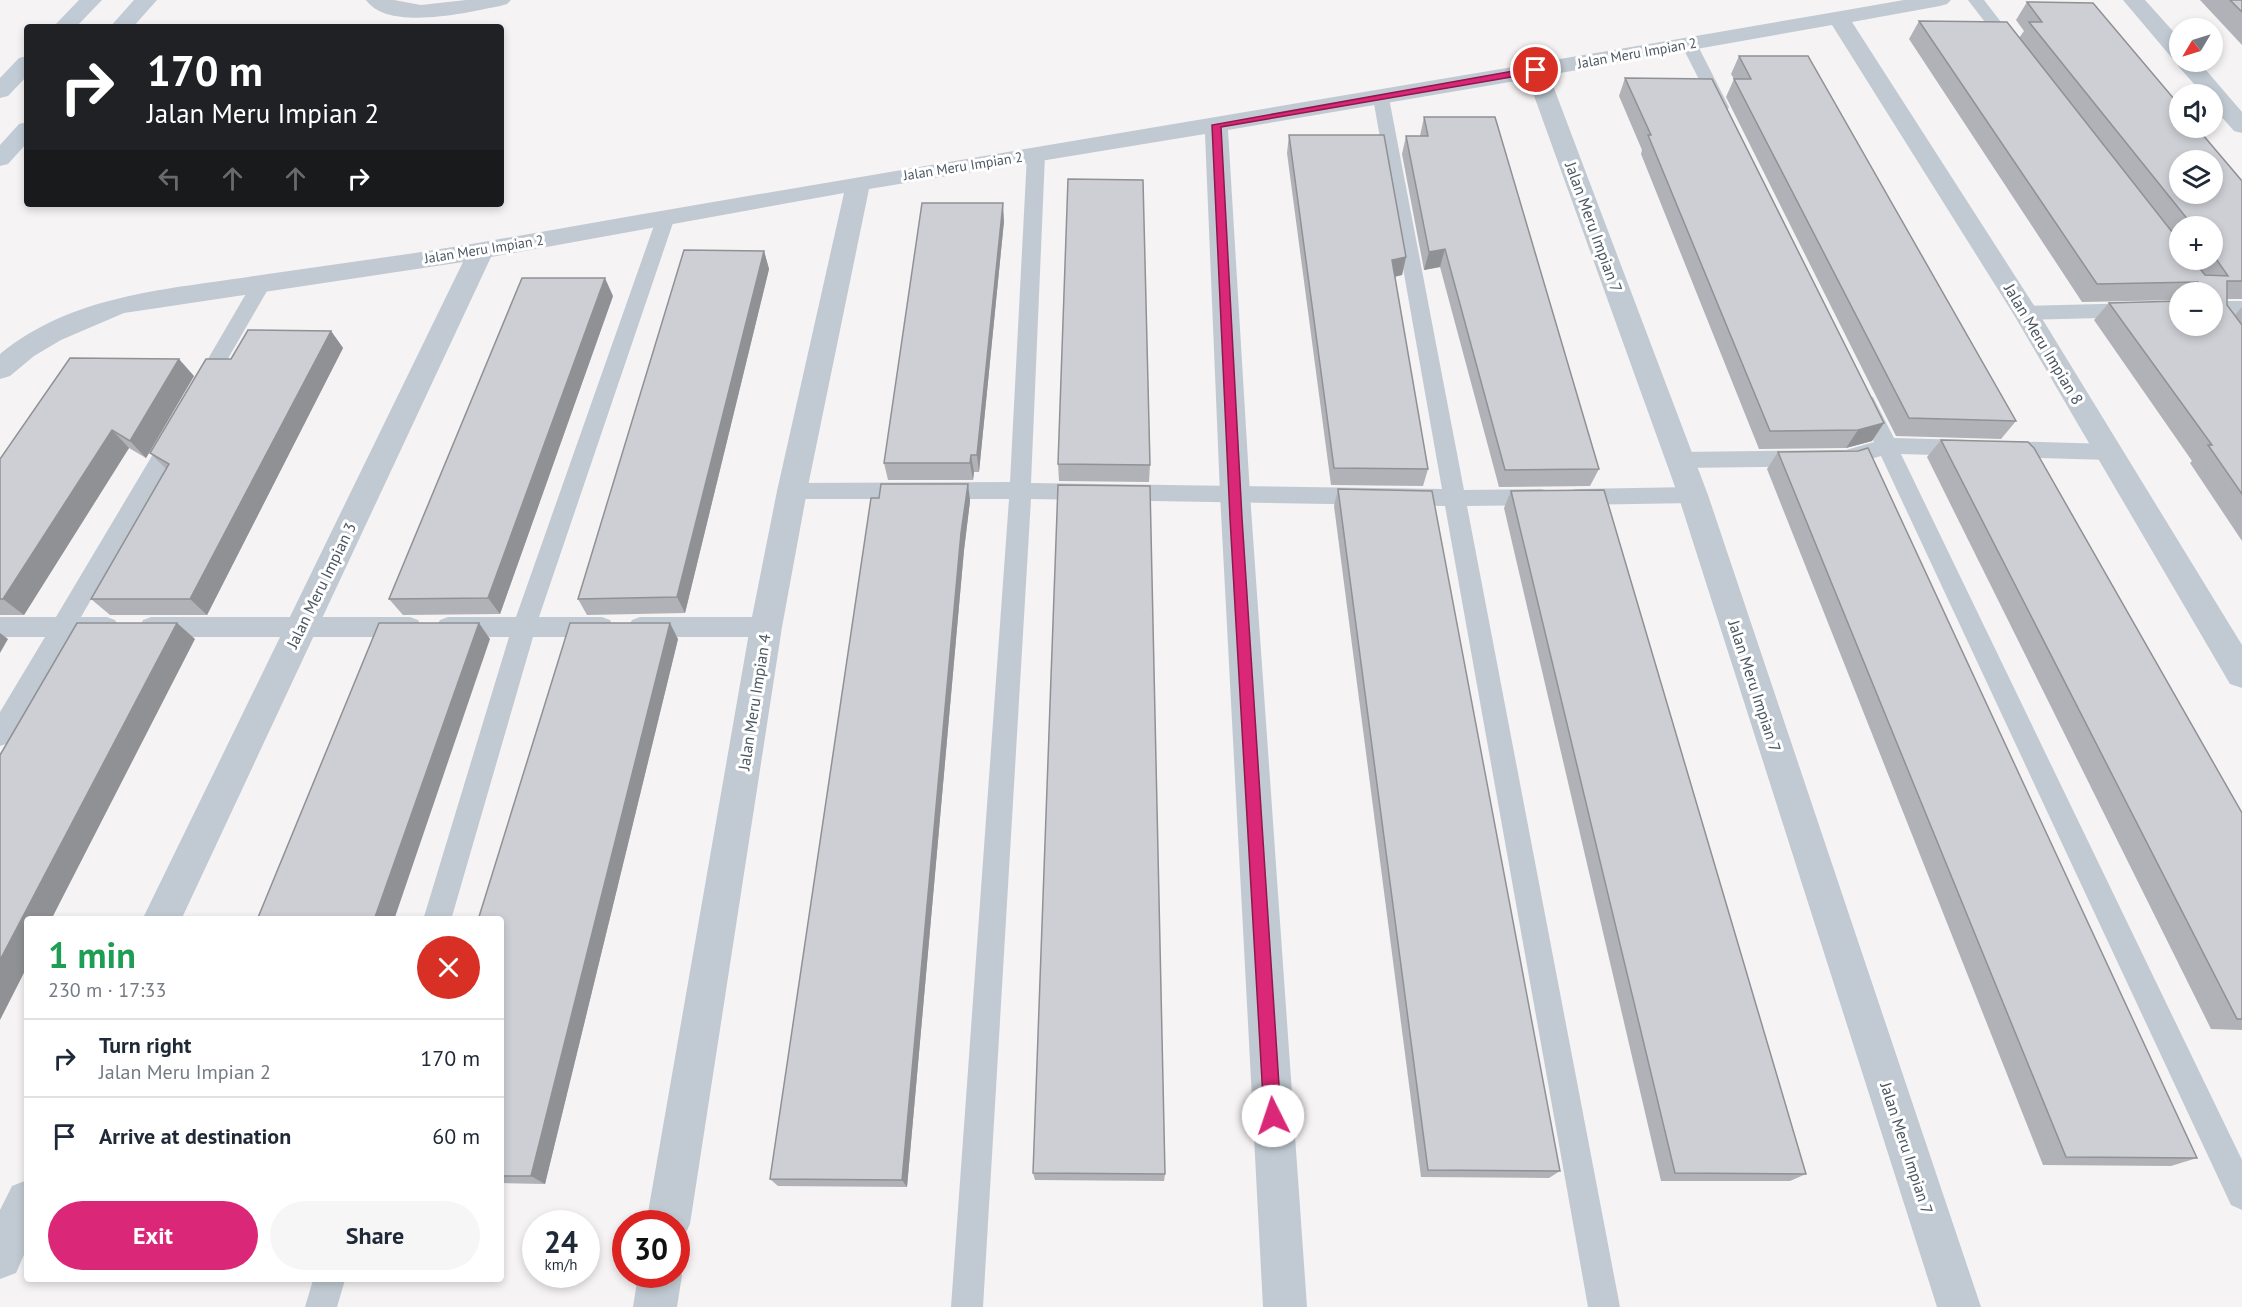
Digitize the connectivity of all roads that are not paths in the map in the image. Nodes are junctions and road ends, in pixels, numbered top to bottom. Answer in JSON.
{"nodes":[{"id":1,"x":91,"y":0,"type":"edge"},
{"id":2,"x":146,"y":0,"type":"edge"},
{"id":3,"x":377,"y":0,"type":"edge"},
{"id":4,"x":500,"y":0,"type":"edge"},
{"id":5,"x":1940,"y":0,"type":"edge"},
{"id":6,"x":1976,"y":0,"type":"edge"},
{"id":7,"x":2134,"y":0,"type":"edge"},
{"id":8,"x":1839,"y":19,"type":"junction"},
{"id":9,"x":67,"y":24,"type":"edge"},
{"id":10,"x":124,"y":24,"type":"edge"},
{"id":11,"x":2169,"y":40,"type":"edge"},
{"id":12,"x":1689,"y":44,"type":"junction"},
{"id":13,"x":24,"y":66,"type":"edge"},
{"id":14,"x":2027,"y":66,"type":"edge"},
{"id":15,"x":1536,"y":70,"type":"junction"},
{"id":16,"x":2196,"y":72,"type":"edge"},
{"id":17,"x":0,"y":91,"type":"edge"},
{"id":18,"x":1381,"y":98,"type":"junction"},
{"id":19,"x":1216,"y":125,"type":"junction"},
{"id":20,"x":2242,"y":126,"type":"edge"},
{"id":21,"x":1731,"y":128,"type":"edge"},
{"id":22,"x":24,"y":132,"type":"edge"},
{"id":23,"x":1036,"y":155,"type":"junction"},
{"id":24,"x":0,"y":159,"type":"edge"},
{"id":25,"x":858,"y":183,"type":"junction"},
{"id":26,"x":666,"y":217,"type":"junction"},
{"id":27,"x":481,"y":251,"type":"junction"},
{"id":28,"x":261,"y":284,"type":"junction"},
{"id":29,"x":2242,"y":308,"type":"edge"},
{"id":30,"x":2169,"y":309,"type":"edge"},
{"id":31,"x":2223,"y":311,"type":"edge"},
{"id":32,"x":2026,"y":313,"type":"junction"},
{"id":33,"x":0,"y":369,"type":"edge"},
{"id":34,"x":1856,"y":382,"type":"edge"},
{"id":35,"x":1888,"y":446,"type":"junction"},
{"id":36,"x":2109,"y":452,"type":"junction"},
{"id":37,"x":1680,"y":460,"type":"junction"},
{"id":38,"x":792,"y":491,"type":"junction"},
{"id":39,"x":1020,"y":492,"type":"junction"},
{"id":40,"x":1235,"y":494,"type":"junction"},
{"id":41,"x":1693,"y":495,"type":"junction"},
{"id":42,"x":1455,"y":498,"type":"junction"},
{"id":43,"x":0,"y":627,"type":"edge"},
{"id":44,"x":64,"y":627,"type":"junction"},
{"id":45,"x":301,"y":627,"type":"junction"},
{"id":46,"x":524,"y":627,"type":"junction"},
{"id":47,"x":766,"y":627,"type":"junction"},
{"id":48,"x":2242,"y":674,"type":"edge"},
{"id":49,"x":0,"y":735,"type":"edge"},
{"id":50,"x":163,"y":916,"type":"edge"},
{"id":51,"x":437,"y":916,"type":"edge"},
{"id":52,"x":2242,"y":1194,"type":"edge"},
{"id":53,"x":24,"y":1207,"type":"edge"},
{"id":54,"x":670,"y":1210,"type":"edge"},
{"id":55,"x":0,"y":1257,"type":"edge"},
{"id":56,"x":328,"y":1282,"type":"edge"},
{"id":57,"x":658,"y":1288,"type":"edge"},
{"id":58,"x":321,"y":1307,"type":"edge"},
{"id":59,"x":655,"y":1307,"type":"edge"},
{"id":60,"x":967,"y":1307,"type":"edge"},
{"id":61,"x":1284,"y":1307,"type":"edge"},
{"id":62,"x":1604,"y":1307,"type":"edge"},
{"id":63,"x":1959,"y":1307,"type":"edge"}],
"edges":[{"from":1,"to":9,"type":"main road"},
{"from":2,"to":10,"type":"main road"},
{"from":3,"to":4,"type":"street"},
{"from":5,"to":8,"type":"street","name":"Jalan Meru Impian 2"},
{"from":6,"to":14,"type":"lane"},
{"from":7,"to":11,"type":"street"},
{"from":8,"to":12,"type":"street","name":"Jalan Meru Impian 2"},
{"from":8,"to":32,"type":"street","name":"Jalan Meru Impian 8"},
{"from":12,"to":15,"type":"street","name":"Jalan Meru Impian 2"},
{"from":12,"to":21,"type":"lane"},
{"from":13,"to":17,"type":"main road"},
{"from":15,"to":18,"type":"street","name":"Jalan Meru Impian 2"},
{"from":15,"to":37,"type":"street","name":"Jalan Meru Impian 7"},
{"from":16,"to":20,"type":"street"},
{"from":18,"to":19,"type":"street","name":"Jalan Meru Impian 2"},
{"from":18,"to":42,"type":"lane"},
{"from":19,"to":23,"type":"street","name":"Jalan Meru Impian 2"},
{"from":19,"to":40,"type":"street"},
{"from":22,"to":24,"type":"main road"},
{"from":23,"to":25,"type":"street","name":"Jalan Meru Impian 2"},
{"from":23,"to":39,"type":"lane"},
{"from":25,"to":26,"type":"street","name":"Jalan Meru Impian 2"},
{"from":25,"to":38,"type":"street","name":"Jalan Meru Impian 4"},
{"from":26,"to":27,"type":"street","name":"Jalan Meru Impian 2"},
{"from":26,"to":46,"type":"lane"},
{"from":27,"to":28,"type":"street","name":"Jalan Meru Impian 2"},
{"from":27,"to":45,"type":"street","name":"Jalan Meru Impian 3"},
{"from":28,"to":33,"type":"street","name":"Jalan Meru Impian 2"},
{"from":28,"to":44,"type":"lane"},
{"from":29,"to":31,"type":"lane"},
{"from":30,"to":32,"type":"lane"},
{"from":32,"to":36,"type":"street","name":"Jalan Meru Impian 8"},
{"from":34,"to":35,"type":"lane"},
{"from":35,"to":36,"type":"lane"},
{"from":35,"to":37,"type":"lane"},
{"from":35,"to":52,"type":"lane"},
{"from":36,"to":48,"type":"street","name":"Jalan Meru Impian 8"},
{"from":37,"to":41,"type":"street","name":"Jalan Meru Impian 7"},
{"from":38,"to":39,"type":"lane"},
{"from":38,"to":47,"type":"street","name":"Jalan Meru Impian 4"},
{"from":39,"to":40,"type":"lane"},
{"from":39,"to":60,"type":"lane"},
{"from":40,"to":42,"type":"lane"},
{"from":40,"to":61,"type":"street"},
{"from":41,"to":42,"type":"lane"},
{"from":41,"to":63,"type":"street","name":"Jalan Meru Impian 7"},
{"from":42,"to":62,"type":"lane"},
{"from":43,"to":44,"type":"lane"},
{"from":44,"to":45,"type":"lane"},
{"from":44,"to":49,"type":"lane"},
{"from":45,"to":46,"type":"lane"},
{"from":45,"to":50,"type":"street","name":"Jalan Meru Impian 3"},
{"from":46,"to":47,"type":"lane"},
{"from":46,"to":51,"type":"lane"},
{"from":47,"to":54,"type":"street","name":"Jalan Meru Impian 4"},
{"from":53,"to":55,"type":"street"},
{"from":56,"to":58,"type":"lane"},
{"from":57,"to":59,"type":"street"}]}
